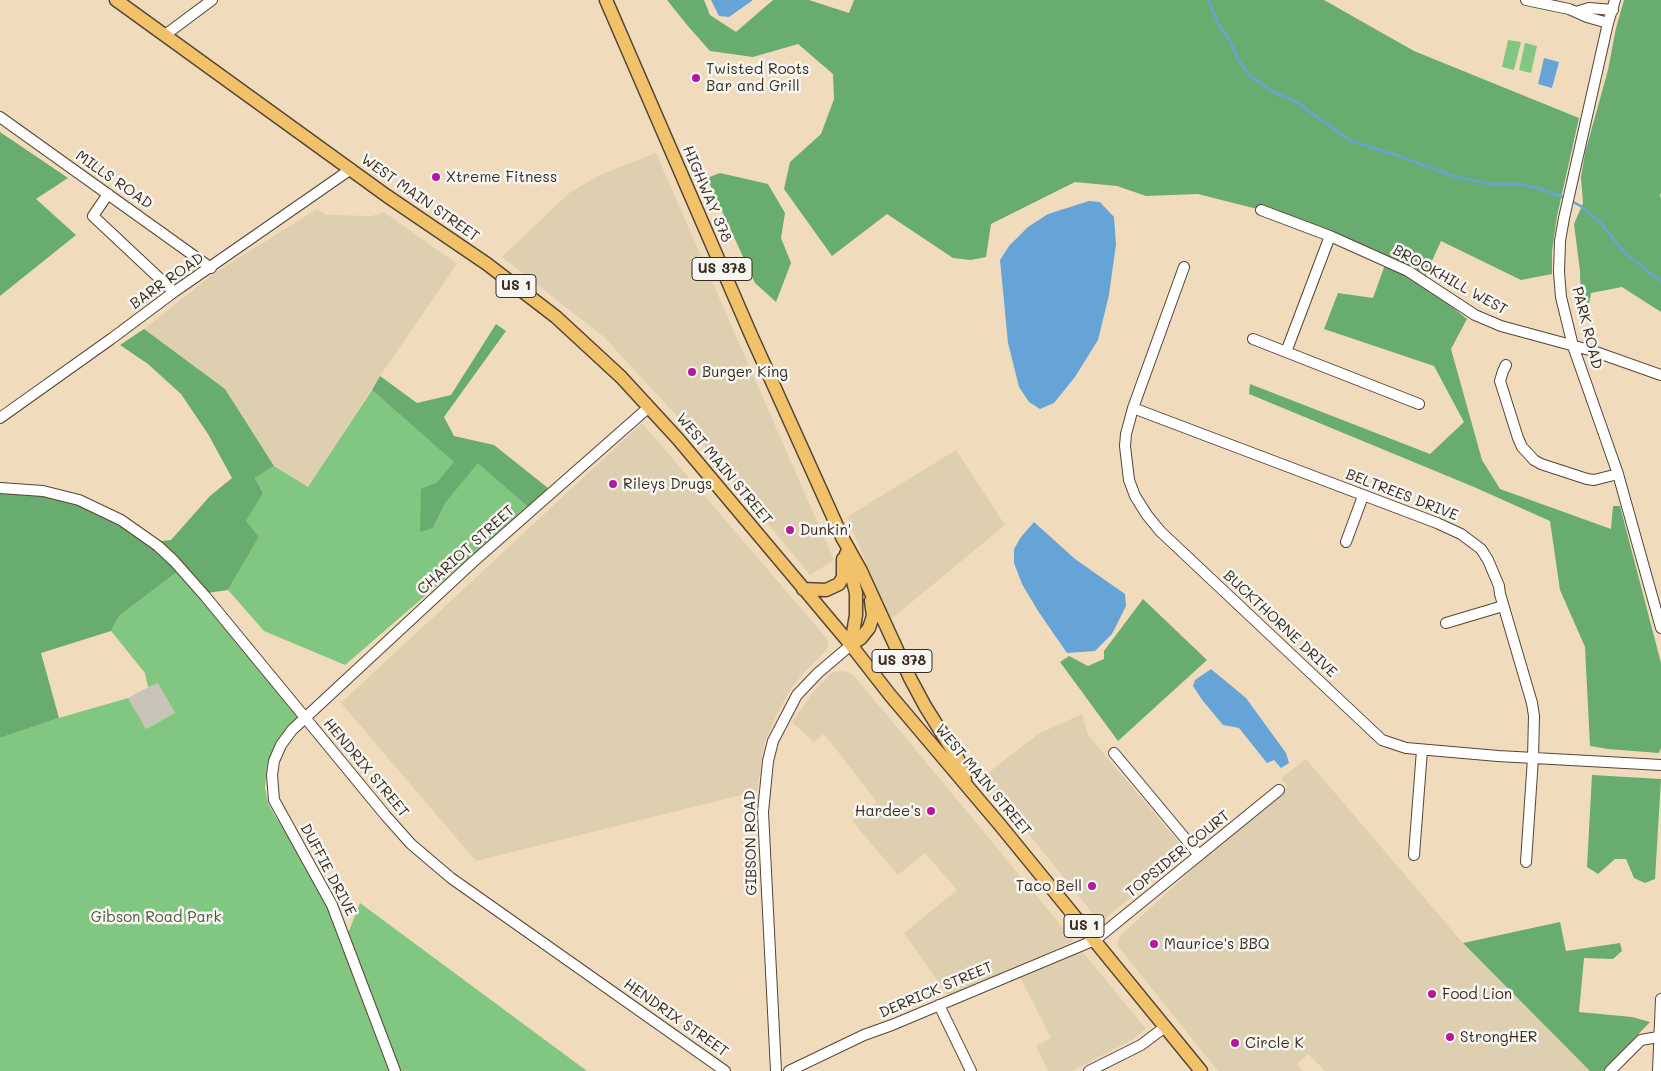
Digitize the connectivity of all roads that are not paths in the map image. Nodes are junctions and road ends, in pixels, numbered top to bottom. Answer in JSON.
{"nodes":[{"id":1,"x":116,"y":0,"type":"edge"},
{"id":2,"x":212,"y":0,"type":"edge"},
{"id":3,"x":606,"y":0,"type":"edge"},
{"id":4,"x":1526,"y":0,"type":"edge"},
{"id":5,"x":1614,"y":5,"type":"edge"},
{"id":6,"x":1576,"y":12,"type":"junction"},
{"id":7,"x":1608,"y":23,"type":"junction"},
{"id":8,"x":165,"y":35,"type":"junction"},
{"id":9,"x":0,"y":117,"type":"edge"},
{"id":10,"x":351,"y":169,"type":"junction"},
{"id":11,"x":108,"y":194,"type":"junction"},
{"id":12,"x":1260,"y":210,"type":"dead end"},
{"id":13,"x":1330,"y":236,"type":"junction"},
{"id":14,"x":1184,"y":267,"type":"dead end"},
{"id":15,"x":211,"y":268,"type":"junction"},
{"id":16,"x":174,"y":292,"type":"junction"},
{"id":17,"x":1253,"y":339,"type":"dead end"},
{"id":18,"x":1573,"y":346,"type":"junction"},
{"id":19,"x":1286,"y":352,"type":"junction"},
{"id":20,"x":1506,"y":365,"type":"dead end"},
{"id":21,"x":1661,"y":375,"type":"edge"},
{"id":22,"x":1418,"y":404,"type":"dead end"},
{"id":23,"x":650,"y":407,"type":"junction"},
{"id":24,"x":1133,"y":408,"type":"junction"},
{"id":25,"x":0,"y":418,"type":"edge"},
{"id":26,"x":1618,"y":474,"type":"junction"},
{"id":27,"x":0,"y":488,"type":"edge"},
{"id":28,"x":1363,"y":496,"type":"junction"},
{"id":29,"x":842,"y":536,"type":"junction"},
{"id":30,"x":1346,"y":542,"type":"dead end"},
{"id":31,"x":803,"y":589,"type":"junction"},
{"id":32,"x":868,"y":589,"type":"junction"},
{"id":33,"x":1503,"y":606,"type":"junction"},
{"id":34,"x":1446,"y":623,"type":"dead end"},
{"id":35,"x":1661,"y":628,"type":"edge"},
{"id":36,"x":851,"y":645,"type":"junction"},
{"id":37,"x":306,"y":718,"type":"junction"},
{"id":38,"x":1422,"y":750,"type":"junction"},
{"id":39,"x":1114,"y":753,"type":"dead end"},
{"id":40,"x":1533,"y":758,"type":"junction"},
{"id":41,"x":1661,"y":765,"type":"edge"},
{"id":42,"x":965,"y":782,"type":"junction"},
{"id":43,"x":1279,"y":790,"type":"dead end"},
{"id":44,"x":1199,"y":855,"type":"junction"},
{"id":45,"x":1414,"y":855,"type":"dead end"},
{"id":46,"x":1526,"y":862,"type":"dead end"},
{"id":47,"x":1095,"y":940,"type":"junction"},
{"id":48,"x":1661,"y":999,"type":"edge"},
{"id":49,"x":939,"y":1005,"type":"junction"},
{"id":50,"x":1165,"y":1027,"type":"junction"},
{"id":51,"x":1658,"y":1038,"type":"junction"},
{"id":52,"x":395,"y":1071,"type":"edge"},
{"id":53,"x":725,"y":1071,"type":"edge"},
{"id":54,"x":776,"y":1071,"type":"edge"},
{"id":55,"x":789,"y":1071,"type":"edge"},
{"id":56,"x":971,"y":1071,"type":"edge"},
{"id":57,"x":1089,"y":1071,"type":"edge"},
{"id":58,"x":1201,"y":1071,"type":"edge"},
{"id":59,"x":1610,"y":1071,"type":"edge"},
{"id":60,"x":1658,"y":1071,"type":"edge"}],
"edges":[{"from":1,"to":8,"type":"main road","name":"WEST MAIN STREET","number":"US 1"},
{"from":2,"to":8,"type":"street"},
{"from":3,"to":29,"type":"main road","name":"HIGHWAY 378","number":"US 378"},
{"from":4,"to":6,"type":"street"},
{"from":5,"to":6,"type":"street"},
{"from":5,"to":7,"type":"street","name":"PARK ROAD"},
{"from":6,"to":7,"type":"street"},
{"from":7,"to":18,"type":"street","name":"PARK ROAD"},
{"from":8,"to":10,"type":"main road","name":"WEST MAIN STREET","number":"US 1"},
{"from":9,"to":11,"type":"street","name":"MILLS ROAD"},
{"from":10,"to":15,"type":"street","name":"BARR ROAD"},
{"from":10,"to":23,"type":"main road","name":"WEST MAIN STREET","number":"US 1"},
{"from":11,"to":15,"type":"street","name":"MILLS ROAD"},
{"from":11,"to":16,"type":"street"},
{"from":12,"to":13,"type":"street","name":"BROOKHILL WEST"},
{"from":13,"to":18,"type":"street","name":"BROOKHILL WEST"},
{"from":13,"to":19,"type":"street"},
{"from":14,"to":24,"type":"street","name":"BUCKTHORNE DRIVE"},
{"from":15,"to":16,"type":"street","name":"BARR ROAD"},
{"from":16,"to":25,"type":"street","name":"BARR ROAD"},
{"from":17,"to":19,"type":"street"},
{"from":18,"to":21,"type":"street","name":"BROOKHILL WEST"},
{"from":18,"to":26,"type":"street","name":"PARK ROAD"},
{"from":19,"to":22,"type":"street"},
{"from":20,"to":26,"type":"street"},
{"from":23,"to":31,"type":"main road","name":"WEST MAIN STREET","number":"US 1"},
{"from":23,"to":37,"type":"street","name":"CHARIOT STREET"},
{"from":24,"to":28,"type":"street","name":"BELTREES DRIVE"},
{"from":24,"to":38,"type":"street","name":"BUCKTHORNE DRIVE"},
{"from":26,"to":35,"type":"street","name":"PARK ROAD"},
{"from":27,"to":37,"type":"street","name":"HENDRIX STREET"},
{"from":28,"to":30,"type":"street"},
{"from":28,"to":33,"type":"street","name":"BELTREES DRIVE"},
{"from":29,"to":31,"type":"main road"},
{"from":29,"to":32,"type":"main road","number":"US 378"},
{"from":29,"to":36,"type":"main road","number":"US 378"},
{"from":31,"to":36,"type":"main road","name":"WEST MAIN STREET","number":"US 1"},
{"from":32,"to":36,"type":"main road"},
{"from":32,"to":42,"type":"main road","number":"US 378"},
{"from":33,"to":34,"type":"street"},
{"from":33,"to":40,"type":"street","name":"BELTREES DRIVE"},
{"from":36,"to":42,"type":"main road","name":"WEST MAIN STREET","number":"US 1"},
{"from":36,"to":54,"type":"street","name":"GIBSON ROAD"},
{"from":37,"to":52,"type":"street","name":"DUFFIE DRIVE"},
{"from":37,"to":53,"type":"street","name":"HENDRIX STREET"},
{"from":38,"to":40,"type":"street","name":"BUCKTHORNE DRIVE"},
{"from":38,"to":45,"type":"street"},
{"from":39,"to":44,"type":"street"},
{"from":40,"to":41,"type":"street","name":"BUCKTHORNE DRIVE"},
{"from":40,"to":46,"type":"street","name":"BELTREES DRIVE"},
{"from":42,"to":47,"type":"main road","name":"WEST MAIN STREET","number":"US 1"},
{"from":43,"to":44,"type":"street","name":"TOPSIDER COURT"},
{"from":44,"to":47,"type":"street","name":"TOPSIDER COURT"},
{"from":47,"to":49,"type":"street","name":"DERRICK STREET"},
{"from":47,"to":50,"type":"main road","name":"WEST MAIN STREET","number":"US 1"},
{"from":48,"to":51,"type":"street"},
{"from":49,"to":55,"type":"street","name":"DERRICK STREET"},
{"from":49,"to":56,"type":"street"},
{"from":50,"to":57,"type":"street"},
{"from":50,"to":58,"type":"main road","name":"WEST MAIN STREET","number":"US 1"},
{"from":51,"to":59,"type":"street"},
{"from":51,"to":60,"type":"street"}]}
